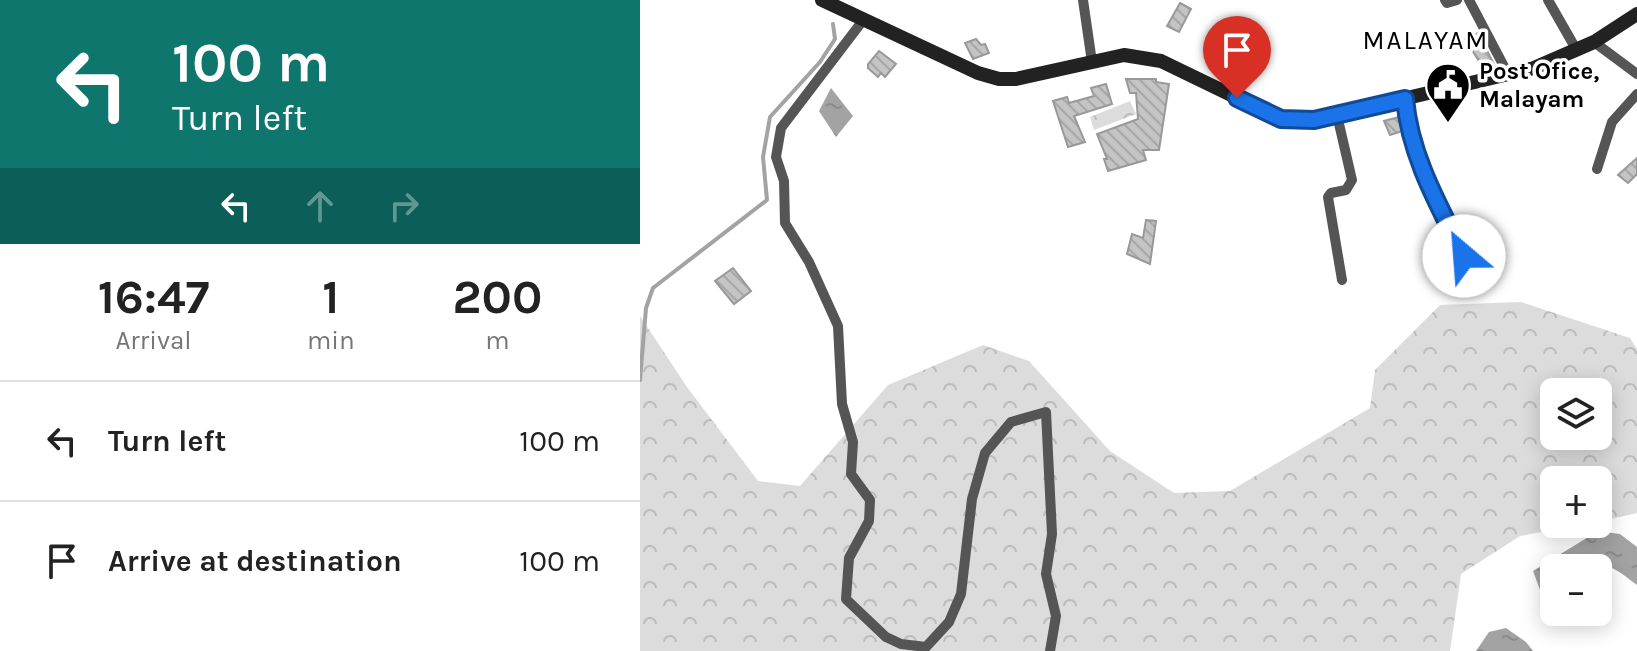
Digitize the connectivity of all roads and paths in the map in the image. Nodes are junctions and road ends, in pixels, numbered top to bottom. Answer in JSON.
{"nodes":[{"id":1,"x":822,"y":0,"type":"edge"},
{"id":2,"x":1083,"y":0,"type":"edge"},
{"id":3,"x":1445,"y":0,"type":"edge"},
{"id":4,"x":1457,"y":0,"type":"edge"},
{"id":5,"x":1469,"y":0,"type":"edge"},
{"id":6,"x":1548,"y":0,"type":"edge"},
{"id":7,"x":1637,"y":14,"type":"edge"},
{"id":8,"x":864,"y":19,"type":"junction"},
{"id":9,"x":1594,"y":42,"type":"junction"},
{"id":10,"x":1576,"y":49,"type":"junction"},
{"id":11,"x":1092,"y":62,"type":"junction"},
{"id":12,"x":1508,"y":74,"type":"junction"},
{"id":13,"x":1637,"y":74,"type":"edge"},
{"id":14,"x":1637,"y":94,"type":"edge"},
{"id":15,"x":1405,"y":99,"type":"junction"},
{"id":16,"x":1337,"y":115,"type":"junction"},
{"id":17,"x":1597,"y":169,"type":"dead end"},
{"id":18,"x":1464,"y":256,"type":"dead end"},
{"id":19,"x":1342,"y":280,"type":"dead end"},
{"id":20,"x":1050,"y":651,"type":"edge"}],
"edges":[{"from":1,"to":8,"type":"main road"},
{"from":2,"to":11,"type":"street"},
{"from":3,"to":4,"type":"street"},
{"from":5,"to":12,"type":"street"},
{"from":6,"to":10,"type":"street"},
{"from":7,"to":9,"type":"main road"},
{"from":8,"to":11,"type":"main road"},
{"from":8,"to":20,"type":"street"},
{"from":9,"to":10,"type":"main road"},
{"from":9,"to":13,"type":"street"},
{"from":10,"to":12,"type":"main road"},
{"from":11,"to":16,"type":"main road"},
{"from":12,"to":15,"type":"main road"},
{"from":14,"to":17,"type":"street"},
{"from":15,"to":16,"type":"main road"},
{"from":15,"to":18,"type":"street"},
{"from":16,"to":19,"type":"street"}]}
